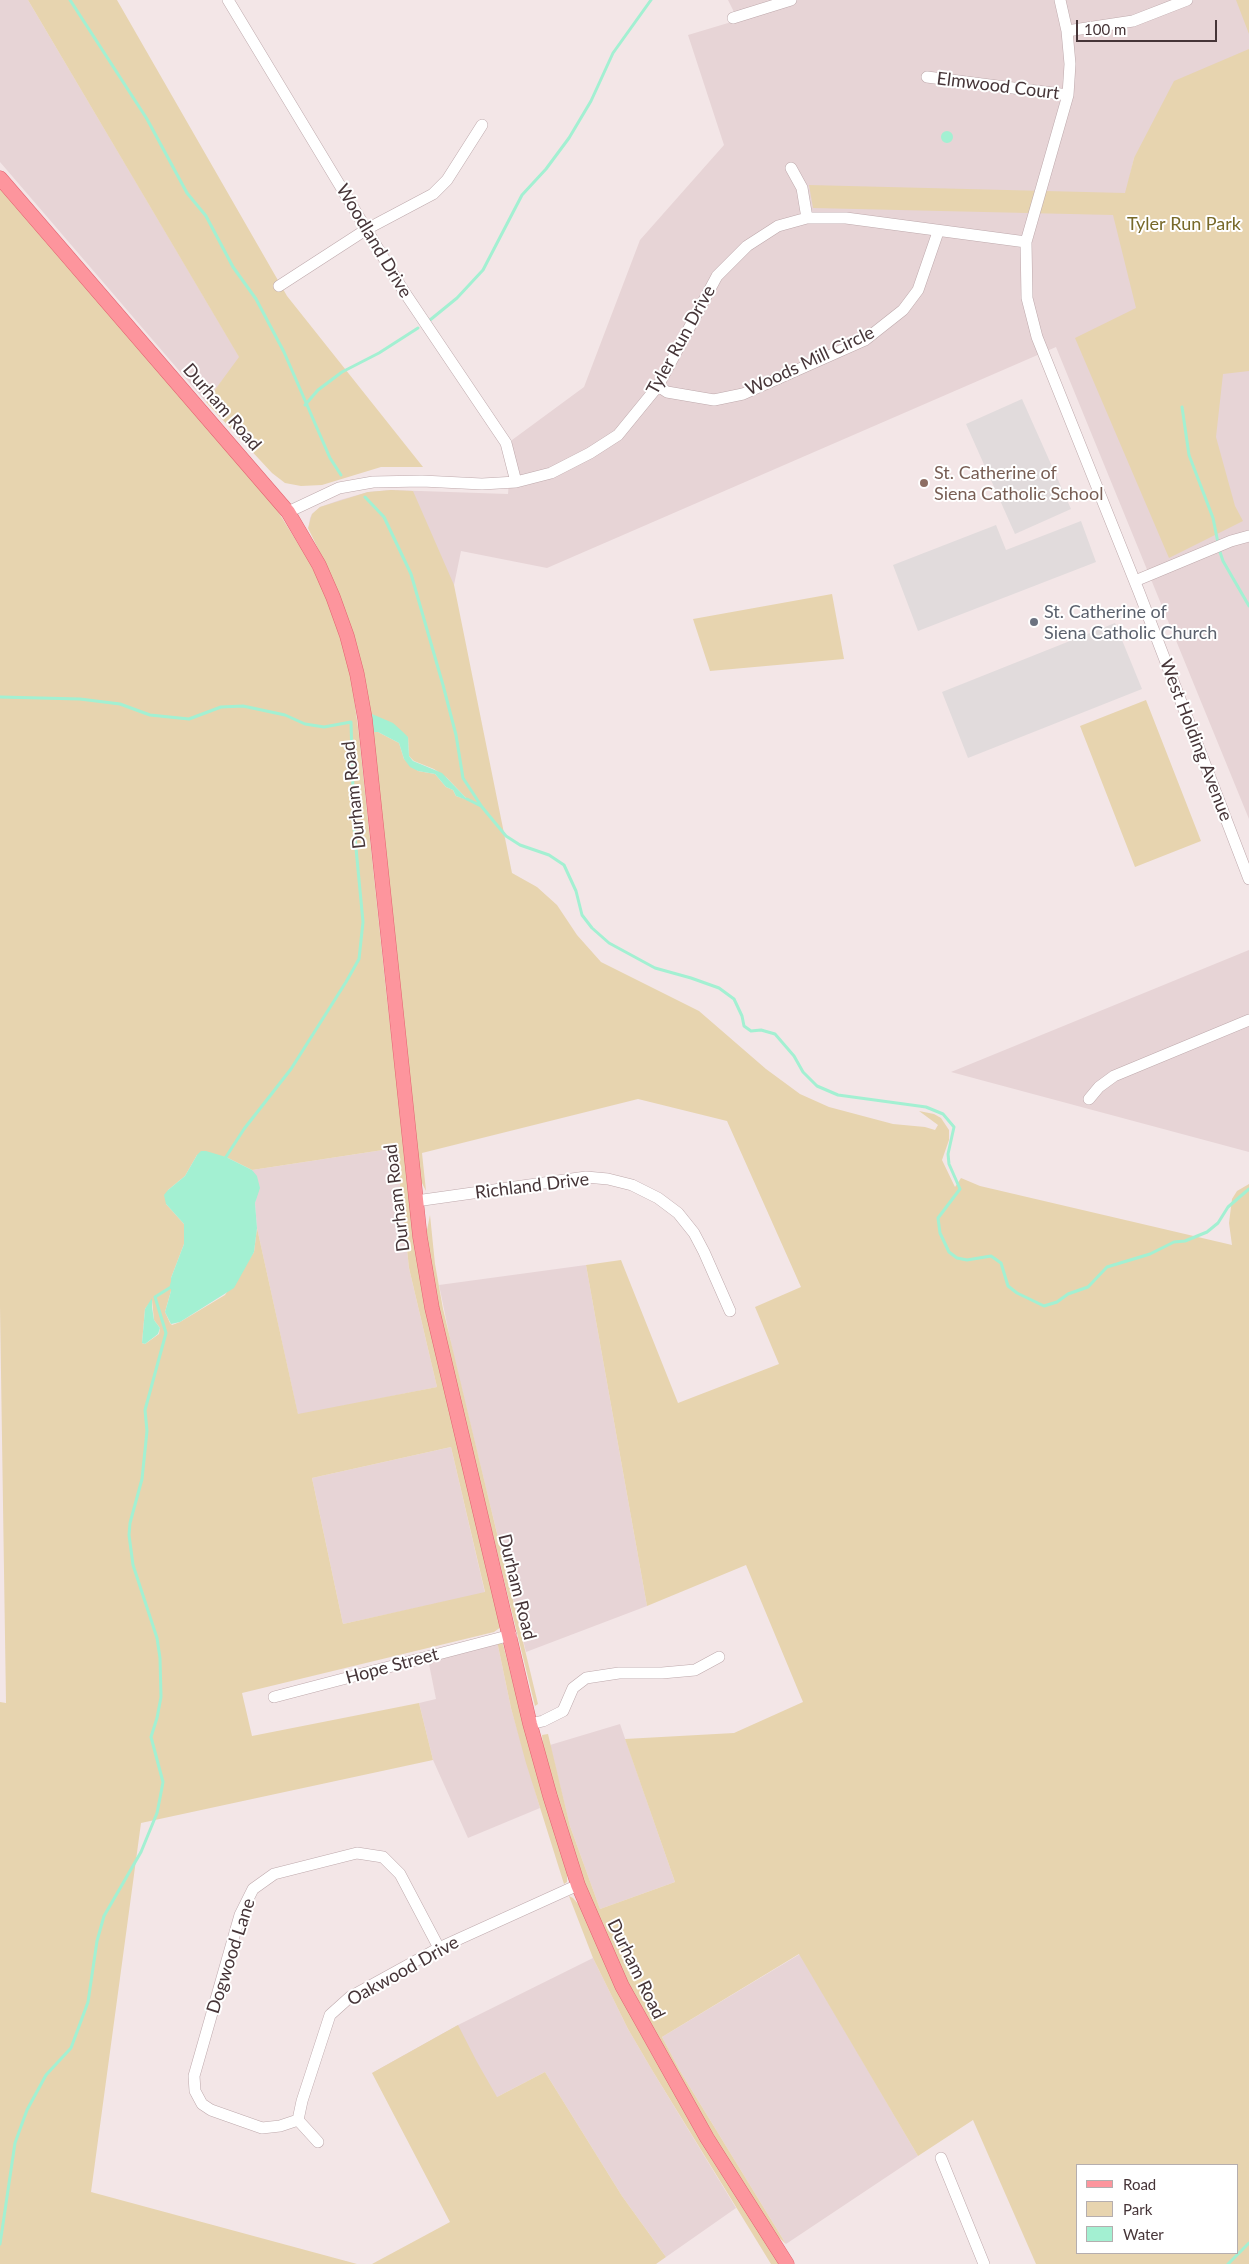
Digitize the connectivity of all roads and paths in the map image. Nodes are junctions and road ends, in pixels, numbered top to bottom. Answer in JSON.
{"nodes":[{"id":1,"x":229,"y":0,"type":"edge"},
{"id":2,"x":791,"y":0,"type":"edge"},
{"id":3,"x":1060,"y":0,"type":"edge"},
{"id":4,"x":1188,"y":0,"type":"edge"},
{"id":5,"x":733,"y":18,"type":"dead end"},
{"id":6,"x":1067,"y":31,"type":"junction"},
{"id":7,"x":927,"y":76,"type":"dead end"},
{"id":8,"x":1068,"y":95,"type":"junction"},
{"id":9,"x":482,"y":125,"type":"dead end"},
{"id":10,"x":792,"y":168,"type":"dead end"},
{"id":11,"x":0,"y":178,"type":"edge"},
{"id":12,"x":806,"y":218,"type":"junction"},
{"id":13,"x":367,"y":229,"type":"junction"},
{"id":14,"x":938,"y":232,"type":"junction"},
{"id":15,"x":1026,"y":242,"type":"junction"},
{"id":16,"x":279,"y":286,"type":"dead end"},
{"id":17,"x":658,"y":386,"type":"junction"},
{"id":18,"x":516,"y":482,"type":"junction"},
{"id":19,"x":288,"y":512,"type":"junction"},
{"id":20,"x":1249,"y":536,"type":"edge"},
{"id":21,"x":1135,"y":581,"type":"junction"},
{"id":22,"x":1247,"y":865,"type":"edge"},
{"id":23,"x":1249,"y":879,"type":"edge"},
{"id":24,"x":1249,"y":1020,"type":"edge"},
{"id":25,"x":1088,"y":1099,"type":"dead end"},
{"id":26,"x":416,"y":1201,"type":"junction"},
{"id":27,"x":730,"y":1311,"type":"dead end"},
{"id":28,"x":511,"y":1635,"type":"junction"},
{"id":29,"x":719,"y":1657,"type":"dead end"},
{"id":30,"x":274,"y":1698,"type":"dead end"},
{"id":31,"x":530,"y":1724,"type":"junction"},
{"id":32,"x":578,"y":1885,"type":"junction"},
{"id":33,"x":439,"y":1948,"type":"junction"},
{"id":34,"x":298,"y":2120,"type":"junction"},
{"id":35,"x":318,"y":2142,"type":"dead end"},
{"id":36,"x":941,"y":2158,"type":"dead end"},
{"id":37,"x":787,"y":2264,"type":"edge"},
{"id":38,"x":984,"y":2264,"type":"edge"}],
"edges":[{"from":1,"to":13,"type":"street","name":"Woodland Drive"},
{"from":2,"to":5,"type":"street"},
{"from":3,"to":6,"type":"street","name":"West Holding Avenue"},
{"from":4,"to":6,"type":"street"},
{"from":6,"to":8,"type":"street","name":"West Holding Avenue"},
{"from":7,"to":8,"type":"street","name":"Elmwood Court"},
{"from":8,"to":15,"type":"street","name":"West Holding Avenue"},
{"from":9,"to":13,"type":"street"},
{"from":10,"to":12,"type":"street"},
{"from":11,"to":19,"type":"main road","name":"Durham Road"},
{"from":12,"to":14,"type":"street","name":"Tyler Run Drive"},
{"from":12,"to":17,"type":"street","name":"Tyler Run Drive"},
{"from":13,"to":16,"type":"street"},
{"from":13,"to":18,"type":"street","name":"Woodland Drive"},
{"from":14,"to":15,"type":"street","name":"Tyler Run Drive"},
{"from":14,"to":17,"type":"street","name":"Woods Mill Circle"},
{"from":15,"to":21,"type":"street","name":"West Holding Avenue"},
{"from":17,"to":18,"type":"street","name":"Tyler Run Drive"},
{"from":18,"to":19,"type":"street","name":"Tyler Run Drive"},
{"from":19,"to":26,"type":"main road","name":"Durham Road"},
{"from":20,"to":21,"type":"street"},
{"from":21,"to":22,"type":"street","name":"West Holding Avenue"},
{"from":22,"to":23,"type":"street","name":"West Holding Avenue"},
{"from":24,"to":25,"type":"street"},
{"from":26,"to":27,"type":"street","name":"Richland Drive"},
{"from":26,"to":28,"type":"main road","name":"Durham Road"},
{"from":28,"to":30,"type":"street","name":"Hope Street"},
{"from":28,"to":31,"type":"main road","name":"Durham Road"},
{"from":29,"to":31,"type":"street"},
{"from":31,"to":32,"type":"main road","name":"Durham Road"},
{"from":32,"to":33,"type":"street","name":"Oakwood Drive"},
{"from":32,"to":37,"type":"main road","name":"Durham Road"},
{"from":33,"to":34,"type":"street","name":"Oakwood Drive"},
{"from":33,"to":34,"type":"street","name":"Dogwood Lane"},
{"from":34,"to":35,"type":"street"},
{"from":36,"to":38,"type":"street"}]}
